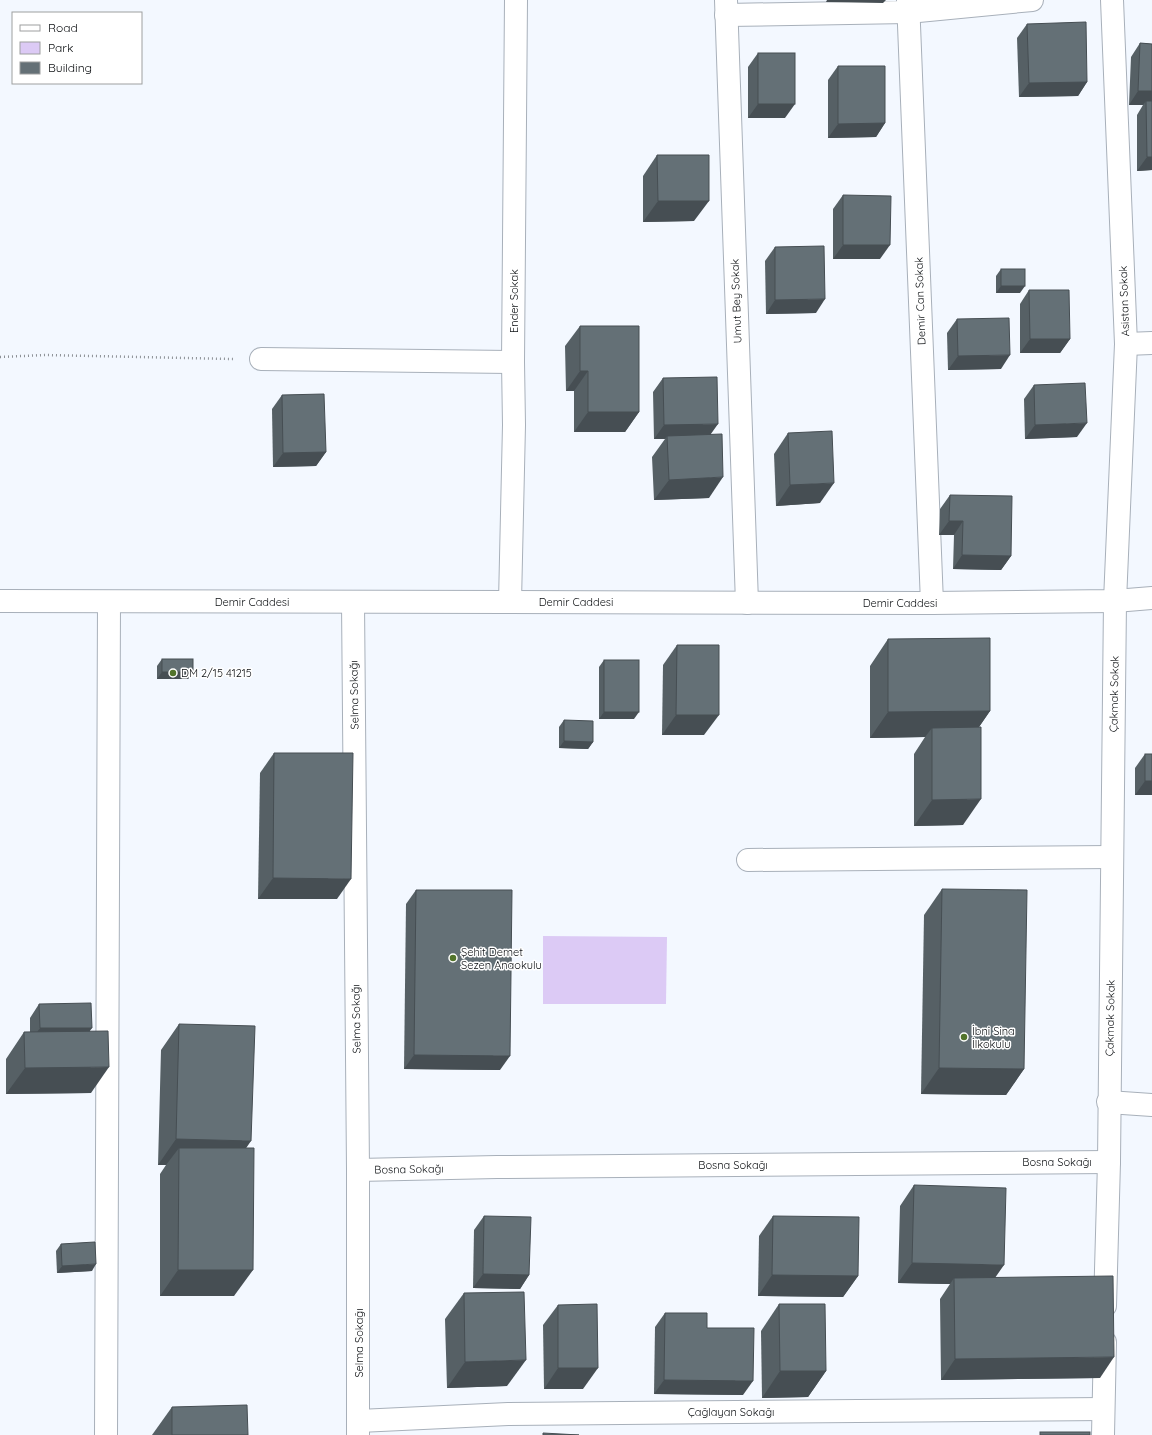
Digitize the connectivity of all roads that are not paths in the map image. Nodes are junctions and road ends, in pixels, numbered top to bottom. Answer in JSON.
{"nodes":[{"id":1,"x":516,"y":0,"type":"edge"},
{"id":2,"x":1032,"y":0,"type":"edge"},
{"id":3,"x":1112,"y":0,"type":"edge"},
{"id":4,"x":908,"y":6,"type":"edge"},
{"id":5,"x":726,"y":8,"type":"edge"},
{"id":6,"x":1152,"y":343,"type":"edge"},
{"id":7,"x":1126,"y":344,"type":"junction"},
{"id":8,"x":261,"y":360,"type":"road end"},
{"id":9,"x":513,"y":362,"type":"junction"},
{"id":10,"x":1152,"y":598,"type":"edge"},
{"id":11,"x":0,"y":601,"type":"edge"},
{"id":12,"x":1115,"y":601,"type":"junction"},
{"id":13,"x":109,"y":602,"type":"junction"},
{"id":14,"x":353,"y":602,"type":"junction"},
{"id":15,"x":510,"y":602,"type":"junction"},
{"id":16,"x":747,"y":603,"type":"junction"},
{"id":17,"x":932,"y":603,"type":"junction"},
{"id":18,"x":1112,"y":857,"type":"junction"},
{"id":19,"x":748,"y":860,"type":"dead end"},
{"id":20,"x":1108,"y":1102,"type":"junction"},
{"id":21,"x":1152,"y":1105,"type":"edge"},
{"id":22,"x":1109,"y":1162,"type":"junction"},
{"id":23,"x":358,"y":1170,"type":"junction"},
{"id":24,"x":1103,"y":1409,"type":"junction"},
{"id":25,"x":359,"y":1428,"type":"edge"},
{"id":26,"x":106,"y":1435,"type":"edge"},
{"id":27,"x":1104,"y":1435,"type":"edge"}],
"edges":[{"from":1,"to":9,"type":"street","name":"Ender Sokak"},
{"from":2,"to":4,"type":"street"},
{"from":3,"to":7,"type":"street","name":"Asistan Sokak"},
{"from":4,"to":5,"type":"street"},
{"from":4,"to":17,"type":"street","name":"Demir Can Sokak"},
{"from":5,"to":16,"type":"street","name":"Umut Bey Sokak"},
{"from":6,"to":7,"type":"street"},
{"from":7,"to":12,"type":"street","name":"Asistan Sokak"},
{"from":8,"to":9,"type":"street"},
{"from":9,"to":15,"type":"street","name":"Ender Sokak"},
{"from":10,"to":12,"type":"street","name":"Demir Caddesi"},
{"from":11,"to":13,"type":"street","name":"Demir Caddesi"},
{"from":12,"to":17,"type":"street","name":"Demir Caddesi"},
{"from":12,"to":18,"type":"street","name":"Çakmak Sokak"},
{"from":13,"to":14,"type":"street","name":"Demir Caddesi"},
{"from":13,"to":26,"type":"street"},
{"from":14,"to":15,"type":"street","name":"Demir Caddesi"},
{"from":14,"to":23,"type":"street","name":"Selma Sokağı"},
{"from":15,"to":16,"type":"street","name":"Demir Caddesi"},
{"from":16,"to":17,"type":"street","name":"Demir Caddesi"},
{"from":18,"to":19,"type":"street"},
{"from":18,"to":20,"type":"street","name":"Çakmak Sokak"},
{"from":20,"to":21,"type":"street"},
{"from":20,"to":22,"type":"street","name":"Çakmak Sokak"},
{"from":22,"to":23,"type":"street","name":"Bosna Sokağı"},
{"from":22,"to":24,"type":"street","name":"Çakmak Sokak"},
{"from":23,"to":25,"type":"street","name":"Selma Sokağı"},
{"from":24,"to":25,"type":"street","name":"Çağlayan Sokağı"},
{"from":24,"to":27,"type":"street","name":"Çakmak Sokak"}]}
